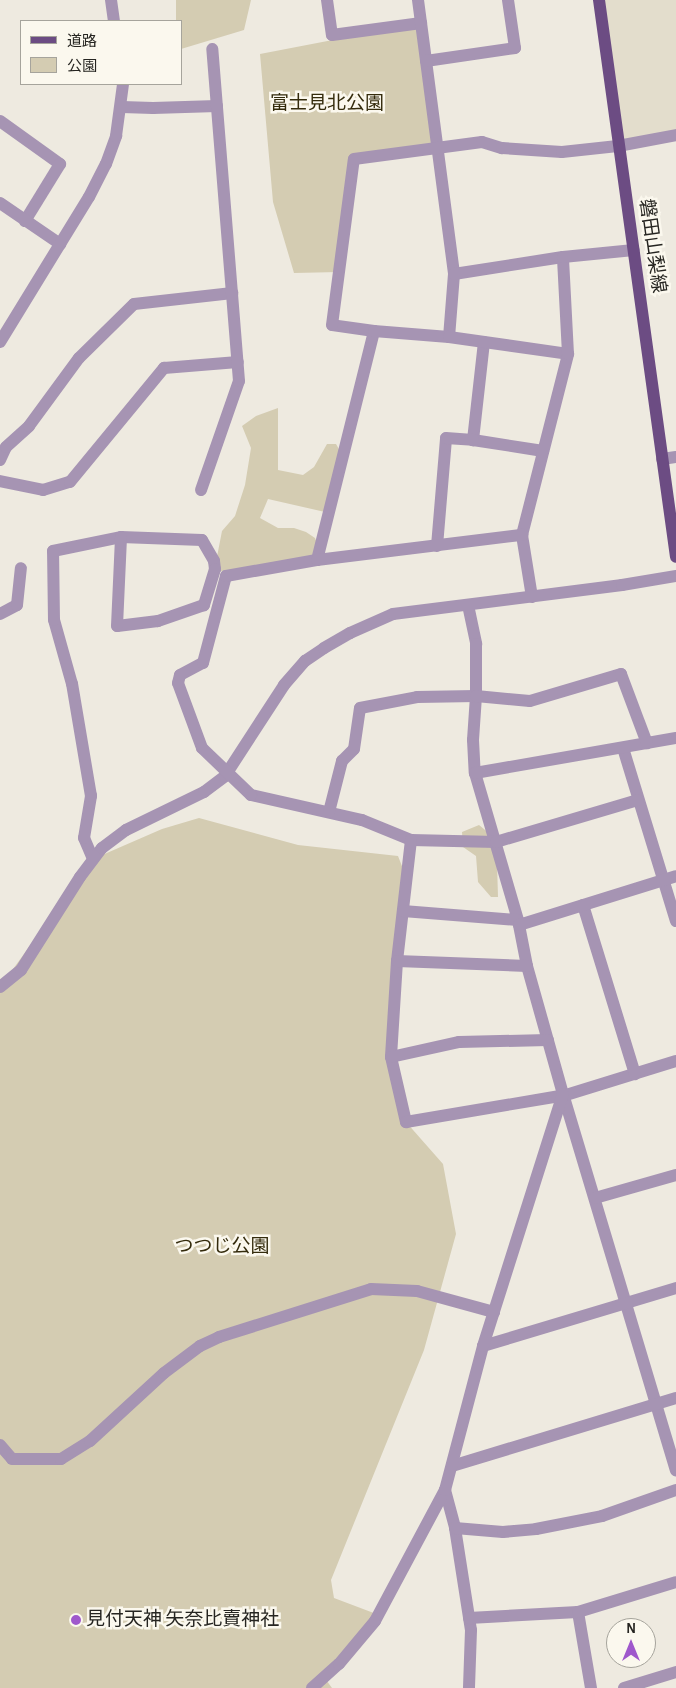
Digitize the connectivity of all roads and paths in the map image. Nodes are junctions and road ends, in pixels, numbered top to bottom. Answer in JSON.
{"nodes":[{"id":1,"x":111,"y":0,"type":"edge"},
{"id":2,"x":327,"y":0,"type":"edge"},
{"id":3,"x":418,"y":0,"type":"edge"},
{"id":4,"x":508,"y":0,"type":"edge"},
{"id":5,"x":599,"y":0,"type":"edge"},
{"id":6,"x":114,"y":20,"type":"edge"},
{"id":7,"x":421,"y":23,"type":"junction"},
{"id":8,"x":212,"y":49,"type":"dead end"},
{"id":9,"x":426,"y":61,"type":"junction"},
{"id":10,"x":123,"y":85,"type":"edge"},
{"id":11,"x":217,"y":106,"type":"junction"},
{"id":12,"x":122,"y":107,"type":"junction"},
{"id":13,"x":0,"y":121,"type":"edge"},
{"id":14,"x":676,"y":135,"type":"edge"},
{"id":15,"x":618,"y":146,"type":"junction"},
{"id":16,"x":437,"y":148,"type":"junction"},
{"id":17,"x":0,"y":203,"type":"edge"},
{"id":18,"x":26,"y":220,"type":"junction"},
{"id":19,"x":60,"y":244,"type":"junction"},
{"id":20,"x":634,"y":250,"type":"junction"},
{"id":21,"x":563,"y":257,"type":"junction"},
{"id":22,"x":454,"y":274,"type":"junction"},
{"id":23,"x":232,"y":293,"type":"junction"},
{"id":24,"x":374,"y":331,"type":"junction"},
{"id":25,"x":449,"y":337,"type":"junction"},
{"id":26,"x":0,"y":342,"type":"edge"},
{"id":27,"x":484,"y":342,"type":"junction"},
{"id":28,"x":568,"y":354,"type":"junction"},
{"id":29,"x":238,"y":362,"type":"junction"},
{"id":30,"x":473,"y":440,"type":"junction"},
{"id":31,"x":543,"y":451,"type":"junction"},
{"id":32,"x":676,"y":457,"type":"edge"},
{"id":33,"x":662,"y":459,"type":"junction"},
{"id":34,"x":0,"y":460,"type":"edge"},
{"id":35,"x":0,"y":481,"type":"edge"},
{"id":36,"x":202,"y":490,"type":"dead end"},
{"id":37,"x":522,"y":535,"type":"junction"},
{"id":38,"x":121,"y":537,"type":"junction"},
{"id":39,"x":437,"y":546,"type":"junction"},
{"id":40,"x":676,"y":557,"type":"edge"},
{"id":41,"x":317,"y":560,"type":"junction"},
{"id":42,"x":20,"y":568,"type":"dead end"},
{"id":43,"x":676,"y":576,"type":"edge"},
{"id":44,"x":532,"y":597,"type":"junction"},
{"id":45,"x":468,"y":605,"type":"junction"},
{"id":46,"x":0,"y":614,"type":"edge"},
{"id":47,"x":476,"y":696,"type":"junction"},
{"id":48,"x":676,"y":738,"type":"edge"},
{"id":49,"x":647,"y":743,"type":"junction"},
{"id":50,"x":623,"y":748,"type":"junction"},
{"id":51,"x":475,"y":774,"type":"junction"},
{"id":52,"x":638,"y":800,"type":"junction"},
{"id":53,"x":329,"y":812,"type":"junction"},
{"id":54,"x":411,"y":840,"type":"junction"},
{"id":55,"x":496,"y":842,"type":"junction"},
{"id":56,"x":93,"y":860,"type":"junction"},
{"id":57,"x":676,"y":876,"type":"edge"},
{"id":58,"x":662,"y":880,"type":"junction"},
{"id":59,"x":583,"y":905,"type":"junction"},
{"id":60,"x":403,"y":911,"type":"junction"},
{"id":61,"x":676,"y":921,"type":"edge"},
{"id":62,"x":518,"y":922,"type":"junction"},
{"id":63,"x":397,"y":961,"type":"junction"},
{"id":64,"x":527,"y":966,"type":"junction"},
{"id":65,"x":0,"y":987,"type":"edge"},
{"id":66,"x":548,"y":1040,"type":"junction"},
{"id":67,"x":391,"y":1057,"type":"junction"},
{"id":68,"x":676,"y":1061,"type":"edge"},
{"id":69,"x":635,"y":1074,"type":"junction"},
{"id":70,"x":563,"y":1094,"type":"junction"},
{"id":71,"x":676,"y":1175,"type":"edge"},
{"id":72,"x":595,"y":1198,"type":"junction"},
{"id":73,"x":676,"y":1288,"type":"edge"},
{"id":74,"x":628,"y":1304,"type":"junction"},
{"id":75,"x":494,"y":1312,"type":"junction"},
{"id":76,"x":482,"y":1346,"type":"junction"},
{"id":77,"x":676,"y":1398,"type":"edge"},
{"id":78,"x":657,"y":1404,"type":"junction"},
{"id":79,"x":0,"y":1446,"type":"edge"},
{"id":80,"x":452,"y":1466,"type":"junction"},
{"id":81,"x":676,"y":1470,"type":"edge"},
{"id":82,"x":446,"y":1490,"type":"junction"},
{"id":83,"x":676,"y":1490,"type":"edge"},
{"id":84,"x":454,"y":1528,"type":"junction"},
{"id":85,"x":676,"y":1582,"type":"edge"},
{"id":86,"x":578,"y":1612,"type":"junction"},
{"id":87,"x":469,"y":1618,"type":"junction"},
{"id":88,"x":676,"y":1672,"type":"edge"},
{"id":89,"x":312,"y":1688,"type":"edge"},
{"id":90,"x":469,"y":1688,"type":"edge"},
{"id":91,"x":591,"y":1688,"type":"edge"},
{"id":92,"x":624,"y":1688,"type":"edge"}],
"edges":[{"from":1,"to":6,"type":"street"},
{"from":2,"to":7,"type":"street"},
{"from":3,"to":7,"type":"street"},
{"from":4,"to":9,"type":"street"},
{"from":5,"to":15,"type":"main road","name":"磐田山梨線"},
{"from":7,"to":9,"type":"street"},
{"from":8,"to":11,"type":"street"},
{"from":9,"to":16,"type":"street"},
{"from":10,"to":12,"type":"street"},
{"from":11,"to":12,"type":"street"},
{"from":11,"to":23,"type":"street"},
{"from":12,"to":19,"type":"street"},
{"from":13,"to":18,"type":"street"},
{"from":14,"to":15,"type":"street"},
{"from":15,"to":16,"type":"street"},
{"from":15,"to":20,"type":"main road","name":"磐田山梨線"},
{"from":16,"to":22,"type":"street"},
{"from":16,"to":24,"type":"street"},
{"from":17,"to":18,"type":"street"},
{"from":18,"to":19,"type":"street"},
{"from":19,"to":26,"type":"street"},
{"from":20,"to":21,"type":"street"},
{"from":20,"to":33,"type":"main road","name":"磐田山梨線"},
{"from":21,"to":22,"type":"street"},
{"from":21,"to":28,"type":"street"},
{"from":22,"to":25,"type":"street"},
{"from":23,"to":29,"type":"street"},
{"from":23,"to":34,"type":"street"},
{"from":24,"to":25,"type":"street"},
{"from":24,"to":41,"type":"street"},
{"from":25,"to":27,"type":"street"},
{"from":27,"to":28,"type":"street"},
{"from":27,"to":30,"type":"street"},
{"from":28,"to":31,"type":"street"},
{"from":29,"to":35,"type":"street"},
{"from":29,"to":36,"type":"street"},
{"from":30,"to":31,"type":"street"},
{"from":30,"to":39,"type":"street"},
{"from":31,"to":37,"type":"street"},
{"from":32,"to":33,"type":"street"},
{"from":33,"to":40,"type":"main road","name":"磐田山梨線"},
{"from":37,"to":39,"type":"street"},
{"from":37,"to":44,"type":"street"},
{"from":38,"to":38,"type":"street"},
{"from":38,"to":56,"type":"street"},
{"from":39,"to":41,"type":"street"},
{"from":41,"to":53,"type":"street","bridge":true},
{"from":42,"to":46,"type":"street"},
{"from":43,"to":44,"type":"street"},
{"from":44,"to":45,"type":"street"},
{"from":45,"to":47,"type":"street"},
{"from":45,"to":56,"type":"street"},
{"from":47,"to":49,"type":"street"},
{"from":47,"to":51,"type":"street"},
{"from":47,"to":53,"type":"street"},
{"from":48,"to":49,"type":"street"},
{"from":49,"to":50,"type":"street"},
{"from":50,"to":51,"type":"street"},
{"from":50,"to":52,"type":"street"},
{"from":51,"to":55,"type":"street"},
{"from":52,"to":55,"type":"street"},
{"from":52,"to":58,"type":"street"},
{"from":53,"to":54,"type":"street"},
{"from":54,"to":55,"type":"street"},
{"from":54,"to":60,"type":"street"},
{"from":55,"to":62,"type":"street"},
{"from":56,"to":65,"type":"street"},
{"from":57,"to":58,"type":"street"},
{"from":58,"to":59,"type":"street"},
{"from":58,"to":61,"type":"street"},
{"from":59,"to":62,"type":"street"},
{"from":59,"to":69,"type":"street"},
{"from":60,"to":62,"type":"street"},
{"from":60,"to":63,"type":"street"},
{"from":62,"to":64,"type":"street"},
{"from":63,"to":64,"type":"street"},
{"from":63,"to":67,"type":"street"},
{"from":64,"to":66,"type":"street"},
{"from":66,"to":67,"type":"street"},
{"from":66,"to":70,"type":"street"},
{"from":67,"to":70,"type":"street"},
{"from":68,"to":69,"type":"street"},
{"from":69,"to":70,"type":"street"},
{"from":70,"to":72,"type":"street"},
{"from":70,"to":75,"type":"street"},
{"from":71,"to":72,"type":"street"},
{"from":72,"to":74,"type":"street"},
{"from":73,"to":74,"type":"street"},
{"from":74,"to":76,"type":"street"},
{"from":74,"to":78,"type":"street"},
{"from":75,"to":76,"type":"street"},
{"from":75,"to":79,"type":"street"},
{"from":76,"to":80,"type":"street"},
{"from":77,"to":78,"type":"street"},
{"from":78,"to":80,"type":"street"},
{"from":78,"to":81,"type":"street"},
{"from":80,"to":82,"type":"street"},
{"from":82,"to":84,"type":"street"},
{"from":82,"to":89,"type":"street"},
{"from":83,"to":84,"type":"street"},
{"from":84,"to":87,"type":"street"},
{"from":85,"to":86,"type":"street"},
{"from":86,"to":87,"type":"street"},
{"from":86,"to":91,"type":"street"},
{"from":87,"to":90,"type":"street"},
{"from":88,"to":92,"type":"street"}]}
